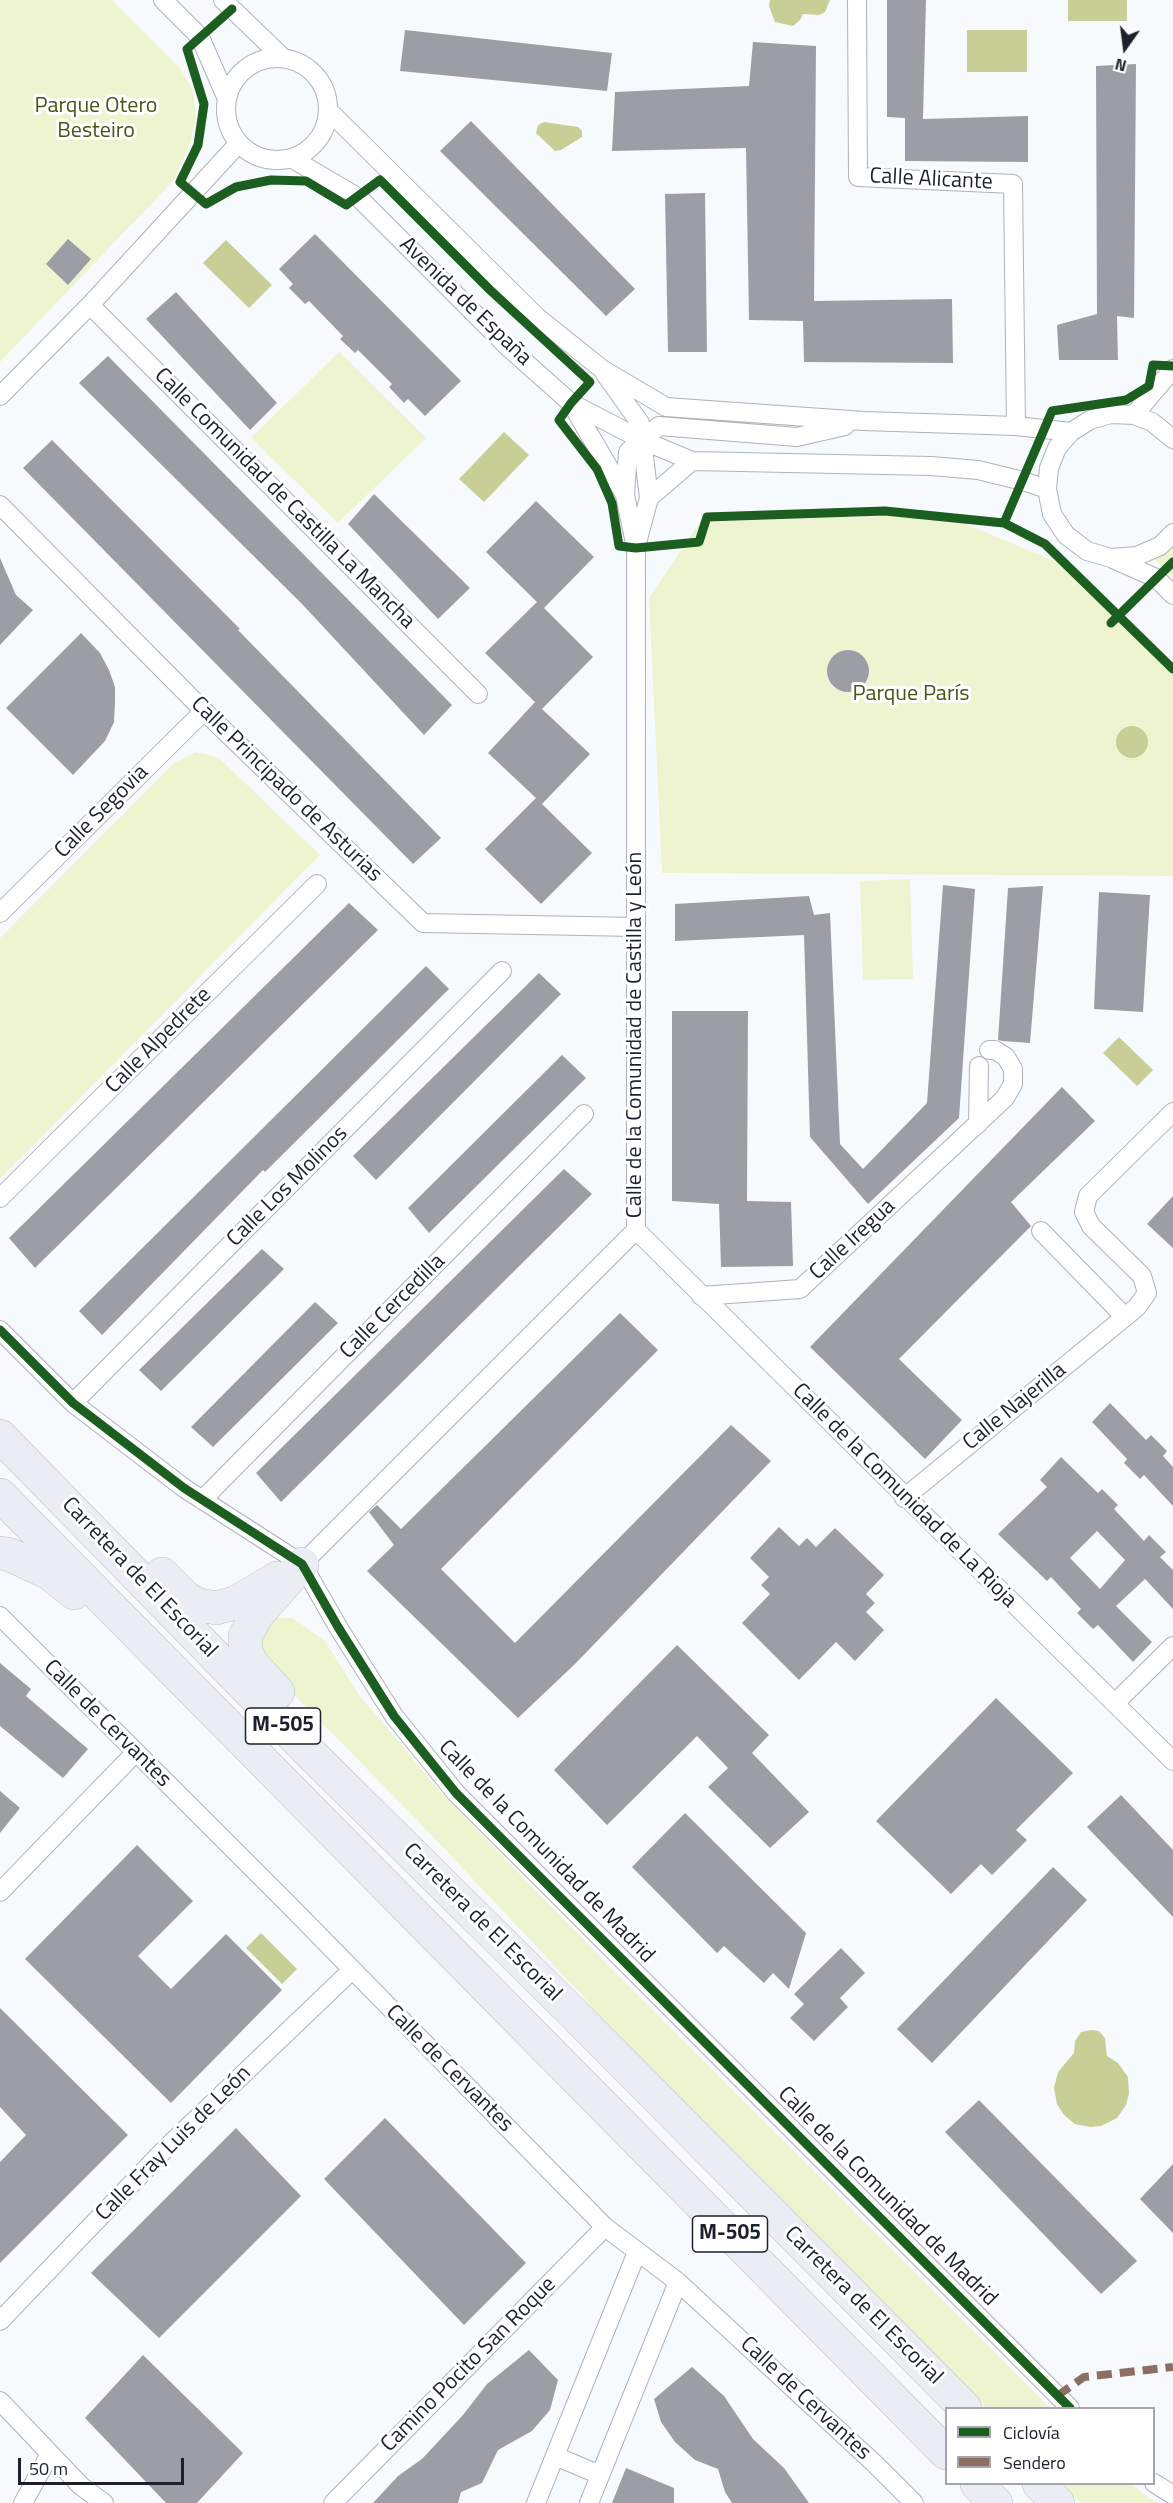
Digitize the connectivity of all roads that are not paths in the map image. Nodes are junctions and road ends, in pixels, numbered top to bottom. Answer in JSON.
{"nodes":[{"id":1,"x":163,"y":0,"type":"edge"},
{"id":2,"x":223,"y":0,"type":"edge"},
{"id":3,"x":857,"y":0,"type":"edge"},
{"id":4,"x":283,"y":58,"type":"junction"},
{"id":5,"x":226,"y":99,"type":"junction"},
{"id":6,"x":328,"y":110,"type":"junction"},
{"id":7,"x":239,"y":143,"type":"junction"},
{"id":8,"x":291,"y":158,"type":"junction"},
{"id":9,"x":90,"y":305,"type":"junction"},
{"id":10,"x":602,"y":369,"type":"junction"},
{"id":11,"x":1173,"y":369,"type":"edge"},
{"id":12,"x":0,"y":396,"type":"edge"},
{"id":13,"x":571,"y":403,"type":"junction"},
{"id":14,"x":1134,"y":415,"type":"junction"},
{"id":15,"x":864,"y":422,"type":"junction"},
{"id":16,"x":1016,"y":426,"type":"junction"},
{"id":17,"x":1071,"y":432,"type":"junction"},
{"id":18,"x":1173,"y":439,"type":"edge"},
{"id":19,"x":642,"y":440,"type":"junction"},
{"id":20,"x":692,"y":461,"type":"junction"},
{"id":21,"x":1047,"y":489,"type":"junction"},
{"id":22,"x":625,"y":495,"type":"junction"},
{"id":23,"x":649,"y":498,"type":"junction"},
{"id":24,"x":0,"y":505,"type":"edge"},
{"id":25,"x":1173,"y":533,"type":"edge"},
{"id":26,"x":636,"y":548,"type":"junction"},
{"id":27,"x":1111,"y":558,"type":"junction"},
{"id":28,"x":1173,"y":595,"type":"edge"},
{"id":29,"x":478,"y":694,"type":"dead end"},
{"id":30,"x":204,"y":711,"type":"junction"},
{"id":31,"x":317,"y":884,"type":"dead end"},
{"id":32,"x":0,"y":913,"type":"edge"},
{"id":33,"x":636,"y":927,"type":"junction"},
{"id":34,"x":502,"y":971,"type":"dead end"},
{"id":35,"x":1173,"y":1112,"type":"edge"},
{"id":36,"x":584,"y":1114,"type":"dead end"},
{"id":37,"x":978,"y":1124,"type":"junction"},
{"id":38,"x":0,"y":1198,"type":"edge"},
{"id":39,"x":636,"y":1230,"type":"junction"},
{"id":40,"x":1041,"y":1231,"type":"dead end"},
{"id":41,"x":701,"y":1296,"type":"junction"},
{"id":42,"x":1125,"y":1317,"type":"junction"},
{"id":43,"x":0,"y":1330,"type":"edge"},
{"id":44,"x":73,"y":1403,"type":"junction"},
{"id":45,"x":0,"y":1413,"type":"edge"},
{"id":46,"x":0,"y":1436,"type":"edge"},
{"id":47,"x":0,"y":1495,"type":"edge"},
{"id":48,"x":904,"y":1498,"type":"junction"},
{"id":49,"x":202,"y":1500,"type":"junction"},
{"id":50,"x":0,"y":1553,"type":"edge"},
{"id":51,"x":302,"y":1564,"type":"junction"},
{"id":52,"x":0,"y":1616,"type":"edge"},
{"id":53,"x":143,"y":1641,"type":"junction"},
{"id":54,"x":1173,"y":1646,"type":"edge"},
{"id":55,"x":1115,"y":1703,"type":"junction"},
{"id":56,"x":135,"y":1753,"type":"junction"},
{"id":57,"x":1173,"y":1761,"type":"edge"},
{"id":58,"x":0,"y":1892,"type":"edge"},
{"id":59,"x":352,"y":1970,"type":"junction"},
{"id":60,"x":571,"y":2011,"type":"junction"},
{"id":61,"x":605,"y":2227,"type":"junction"},
{"id":62,"x":637,"y":2252,"type":"junction"},
{"id":63,"x":678,"y":2282,"type":"junction"},
{"id":64,"x":0,"y":2321,"type":"edge"},
{"id":65,"x":0,"y":2402,"type":"edge"},
{"id":66,"x":963,"y":2407,"type":"edge"},
{"id":67,"x":1068,"y":2407,"type":"edge"},
{"id":68,"x":945,"y":2452,"type":"edge"},
{"id":69,"x":50,"y":2454,"type":"junction"},
{"id":70,"x":555,"y":2456,"type":"junction"},
{"id":71,"x":600,"y":2475,"type":"junction"},
{"id":72,"x":1155,"y":2484,"type":"edge"},
{"id":73,"x":978,"y":2485,"type":"edge"},
{"id":74,"x":1040,"y":2485,"type":"edge"},
{"id":75,"x":1173,"y":2495,"type":"edge"},
{"id":76,"x":23,"y":2503,"type":"edge"},
{"id":77,"x":104,"y":2503,"type":"edge"},
{"id":78,"x":333,"y":2503,"type":"edge"},
{"id":79,"x":536,"y":2503,"type":"edge"},
{"id":80,"x":589,"y":2503,"type":"edge"},
{"id":81,"x":914,"y":2503,"type":"edge"},
{"id":82,"x":996,"y":2503,"type":"edge"},
{"id":83,"x":1058,"y":2503,"type":"edge"}],
"edges":[{"from":1,"to":5,"type":"street"},
{"from":2,"to":4,"type":"street"},
{"from":3,"to":16,"type":"street","name":"Calle Alicante"},
{"from":4,"to":5,"type":"street"},
{"from":4,"to":6,"type":"street"},
{"from":5,"to":7,"type":"street"},
{"from":6,"to":8,"type":"street"},
{"from":6,"to":10,"type":"street","name":"Avenida de España"},
{"from":7,"to":8,"type":"street"},
{"from":7,"to":9,"type":"street"},
{"from":8,"to":13,"type":"street","name":"Avenida de España"},
{"from":9,"to":12,"type":"street"},
{"from":9,"to":29,"type":"street","name":"Calle Comunidad de Castilla La Mancha"},
{"from":10,"to":15,"type":"street","name":"Avenida de España"},
{"from":10,"to":19,"type":"street","name":"Avenida de España"},
{"from":11,"to":14,"type":"street"},
{"from":13,"to":19,"type":"street","name":"Avenida de España"},
{"from":13,"to":22,"type":"street","name":"Calle de la Comunidad de Castilla y León"},
{"from":14,"to":17,"type":"street"},
{"from":14,"to":18,"type":"street"},
{"from":15,"to":16,"type":"street","name":"Avenida de España"},
{"from":15,"to":19,"type":"street","name":"Avenida de España"},
{"from":16,"to":17,"type":"street","name":"Avenida de España"},
{"from":17,"to":21,"type":"street"},
{"from":19,"to":20,"type":"street","name":"Avenida de España"},
{"from":19,"to":22,"type":"street","name":"Calle de la Comunidad de Castilla y León"},
{"from":19,"to":23,"type":"street","name":"Calle de la Comunidad de Castilla y León"},
{"from":20,"to":21,"type":"street","name":"Avenida de España"},
{"from":20,"to":23,"type":"street"},
{"from":21,"to":27,"type":"street"},
{"from":22,"to":26,"type":"street","name":"Calle de la Comunidad de Castilla y León"},
{"from":23,"to":26,"type":"street","name":"Calle de la Comunidad de Castilla y León"},
{"from":24,"to":30,"type":"street","name":"Calle Principado de Asturias"},
{"from":25,"to":27,"type":"street"},
{"from":26,"to":33,"type":"street","name":"Calle de la Comunidad de Castilla y León"},
{"from":27,"to":28,"type":"street"},
{"from":30,"to":32,"type":"street","name":"Calle Segovia"},
{"from":30,"to":33,"type":"street","name":"Calle Principado de Asturias"},
{"from":31,"to":38,"type":"street","name":"Calle Alpedrete"},
{"from":33,"to":39,"type":"street","name":"Calle de la Comunidad de Castilla y León"},
{"from":34,"to":44,"type":"street","name":"Calle Los Molinos"},
{"from":35,"to":42,"type":"street","name":"Calle Najerilla"},
{"from":36,"to":49,"type":"street","name":"Calle Cercedilla"},
{"from":37,"to":37,"type":"street","name":"Calle Iregua"},
{"from":37,"to":41,"type":"street","name":"Calle Iregua"},
{"from":39,"to":41,"type":"street","name":"Calle de la Comunidad de La Rioja"},
{"from":39,"to":51,"type":"street","name":"Calle de la Comunidad de Castilla y León"},
{"from":40,"to":42,"type":"street"},
{"from":41,"to":48,"type":"street","name":"Calle de la Comunidad de La Rioja"},
{"from":42,"to":48,"type":"street","name":"Calle Najerilla"},
{"from":43,"to":44,"type":"street","name":"Calle de la Comunidad de Madrid"},
{"from":44,"to":49,"type":"street","name":"Calle de la Comunidad de Madrid"},
{"from":45,"to":51,"type":"highway"},
{"from":46,"to":60,"type":"highway","name":"Carretera de El Escorial","number":"M-505"},
{"from":47,"to":53,"type":"highway","name":"Carretera de El Escorial","number":"M-505"},
{"from":48,"to":55,"type":"street","name":"Calle de la Comunidad de La Rioja"},
{"from":49,"to":51,"type":"street","name":"Calle de la Comunidad de Madrid"},
{"from":50,"to":53,"type":"highway","number":"M-505"},
{"from":51,"to":60,"type":"highway","number":"M-505"},
{"from":51,"to":67,"type":"street","name":"Calle de la Comunidad de Madrid"},
{"from":52,"to":56,"type":"street","name":"Calle de Cervantes"},
{"from":53,"to":68,"type":"highway","name":"Carretera de El Escorial","number":"M-505"},
{"from":54,"to":55,"type":"street"},
{"from":55,"to":57,"type":"street","name":"Calle de la Comunidad de La Rioja"},
{"from":56,"to":58,"type":"street"},
{"from":56,"to":59,"type":"street","name":"Calle de Cervantes"},
{"from":59,"to":61,"type":"street","name":"Calle de Cervantes"},
{"from":59,"to":64,"type":"street","name":"Calle Fray Luis de León"},
{"from":60,"to":66,"type":"highway","name":"Carretera de El Escorial","number":"M-505"},
{"from":61,"to":62,"type":"street","name":"Calle de Cervantes"},
{"from":61,"to":78,"type":"street","name":"Camino Pocito San Roque"},
{"from":62,"to":63,"type":"street","name":"Calle de Cervantes"},
{"from":62,"to":70,"type":"street"},
{"from":63,"to":71,"type":"street"},
{"from":63,"to":81,"type":"street","name":"Calle de Cervantes"},
{"from":65,"to":69,"type":"street"},
{"from":69,"to":76,"type":"street"},
{"from":69,"to":77,"type":"street"},
{"from":70,"to":71,"type":"street"},
{"from":70,"to":79,"type":"street"},
{"from":71,"to":80,"type":"street"},
{"from":72,"to":75,"type":"street"},
{"from":73,"to":82,"type":"highway"},
{"from":74,"to":83,"type":"highway"}]}
